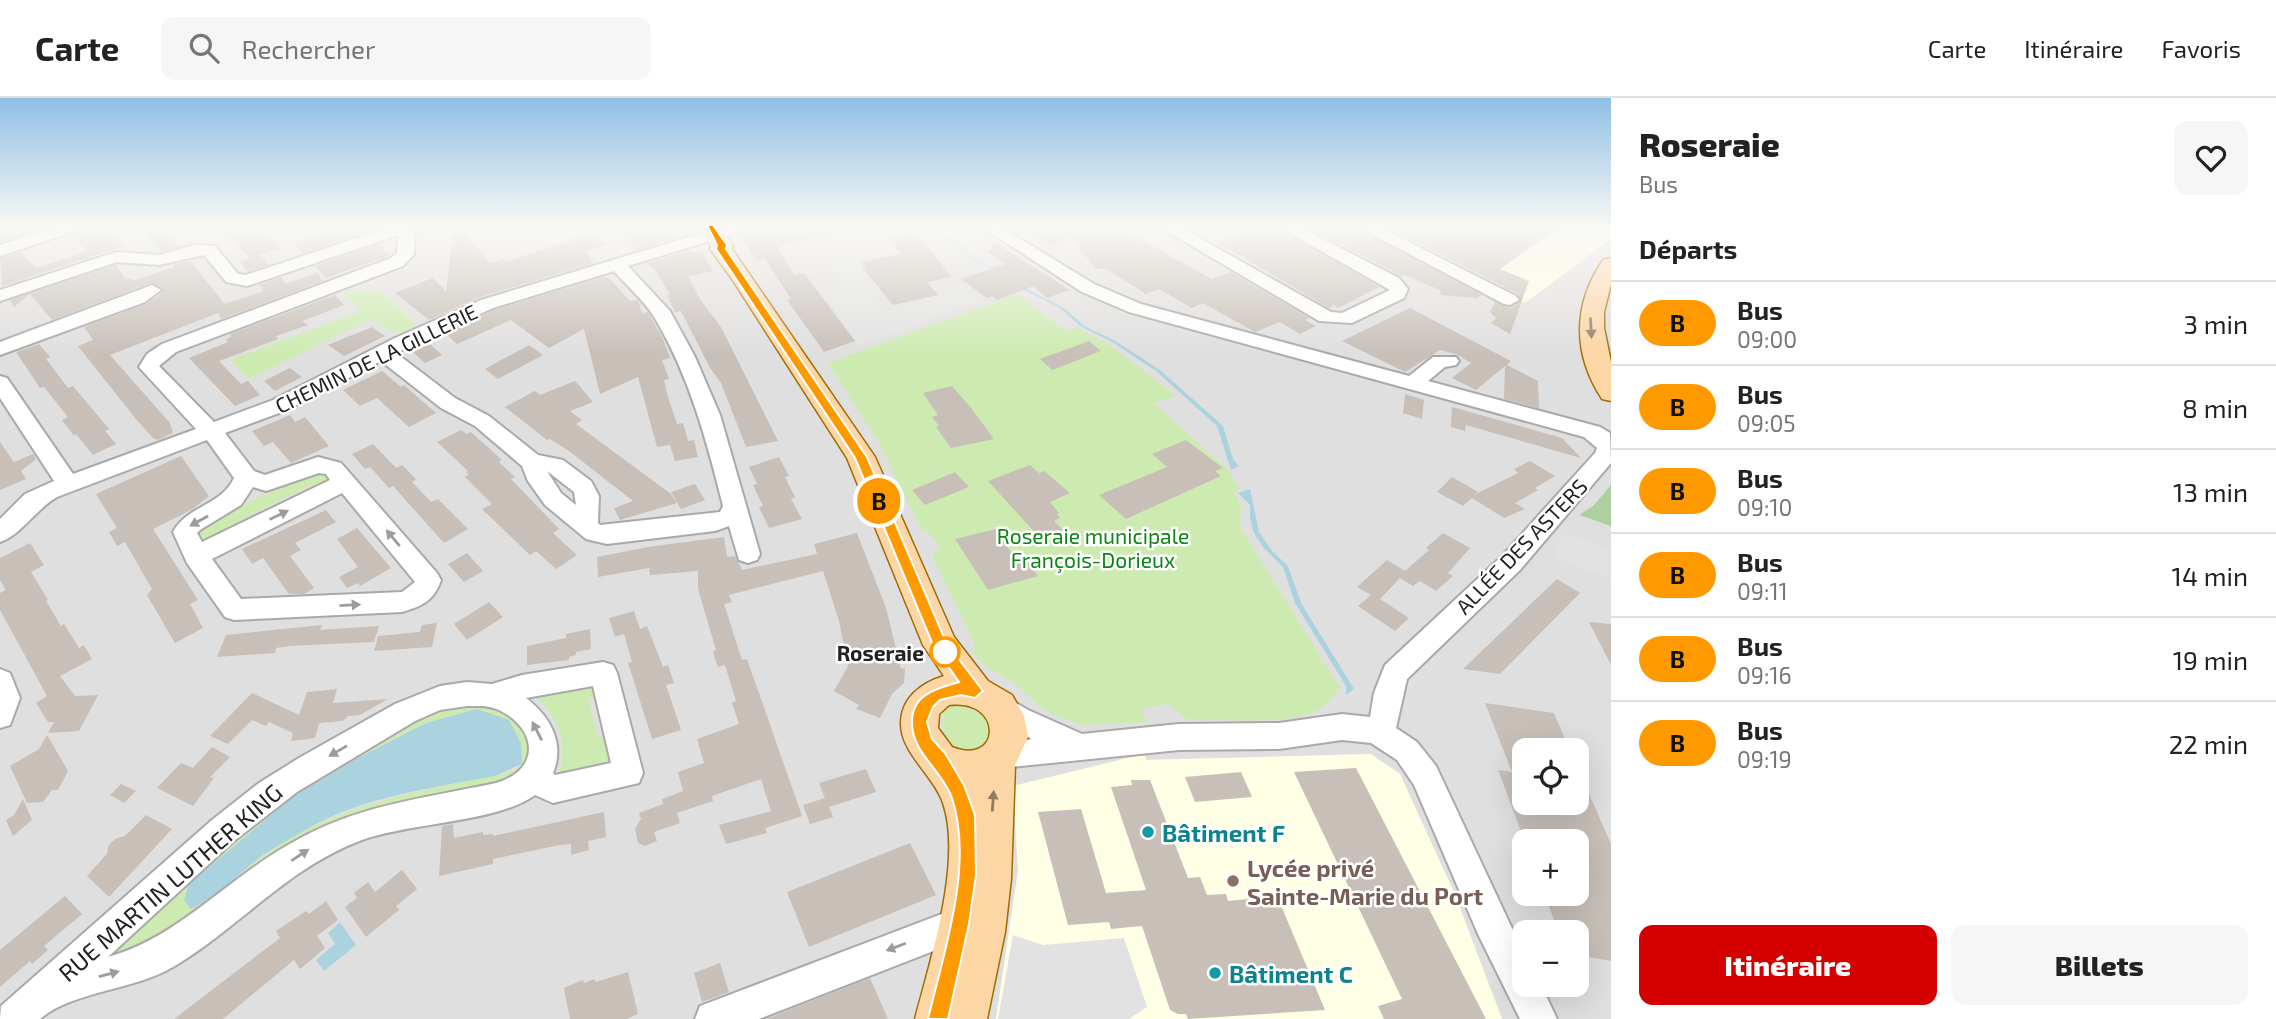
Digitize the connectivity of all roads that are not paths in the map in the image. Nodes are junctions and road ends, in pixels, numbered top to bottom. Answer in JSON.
{"nodes":[{"id":1,"x":77,"y":270,"type":"edge"},
{"id":2,"x":227,"y":270,"type":"edge"},
{"id":3,"x":281,"y":270,"type":"edge"},
{"id":4,"x":375,"y":270,"type":"edge"},
{"id":5,"x":591,"y":270,"type":"edge"},
{"id":6,"x":623,"y":270,"type":"edge"},
{"id":7,"x":735,"y":270,"type":"edge"},
{"id":8,"x":1061,"y":270,"type":"edge"},
{"id":9,"x":1243,"y":270,"type":"edge"},
{"id":10,"x":1370,"y":270,"type":"edge"},
{"id":11,"x":1451,"y":270,"type":"edge"},
{"id":12,"x":1608,"y":270,"type":"edge"},
{"id":13,"x":152,"y":290,"type":"dead end"},
{"id":14,"x":0,"y":296,"type":"edge"},
{"id":15,"x":1510,"y":300,"type":"dead end"},
{"id":16,"x":0,"y":349,"type":"edge"},
{"id":17,"x":382,"y":352,"type":"junction"},
{"id":18,"x":1449,"y":361,"type":"dead end"},
{"id":19,"x":0,"y":382,"type":"edge"},
{"id":20,"x":1411,"y":384,"type":"junction"},
{"id":21,"x":1611,"y":393,"type":"edge"},
{"id":22,"x":211,"y":432,"type":"junction"},
{"id":23,"x":246,"y":477,"type":"junction"},
{"id":24,"x":345,"y":482,"type":"junction"},
{"id":25,"x":67,"y":483,"type":"junction"},
{"id":26,"x":735,"y":507,"type":"junction"},
{"id":27,"x":0,"y":533,"type":"edge"},
{"id":28,"x":748,"y":554,"type":"dead end"},
{"id":29,"x":196,"y":556,"type":"junction"},
{"id":30,"x":921,"y":601,"type":"junction"},
{"id":31,"x":0,"y":681,"type":"edge"},
{"id":32,"x":490,"y":696,"type":"junction"},
{"id":33,"x":987,"y":698,"type":"junction"},
{"id":34,"x":926,"y":703,"type":"junction"},
{"id":35,"x":0,"y":716,"type":"edge"},
{"id":36,"x":1381,"y":734,"type":"junction"},
{"id":37,"x":1082,"y":747,"type":"junction"},
{"id":38,"x":999,"y":758,"type":"junction"},
{"id":39,"x":939,"y":759,"type":"junction"},
{"id":40,"x":534,"y":779,"type":"junction"},
{"id":41,"x":960,"y":924,"type":"junction"},
{"id":42,"x":43,"y":993,"type":"junction"},
{"id":43,"x":14,"y":1019,"type":"edge"},
{"id":44,"x":713,"y":1019,"type":"edge"},
{"id":45,"x":938,"y":1019,"type":"edge"},
{"id":46,"x":964,"y":1019,"type":"edge"},
{"id":47,"x":1539,"y":1019,"type":"edge"}],
"edges":[{"from":1,"to":14,"type":"street"},
{"from":2,"to":3,"type":"street"},
{"from":4,"to":22,"type":"street"},
{"from":5,"to":17,"type":"street","name":"CHEMIN DE LA GILLERIE"},
{"from":6,"to":26,"type":"street"},
{"from":7,"to":30,"type":"main road"},
{"from":8,"to":20,"type":"street","name":"ALLÉE DES ASTERS"},
{"from":9,"to":10,"type":"street"},
{"from":11,"to":15,"type":"street"},
{"from":12,"to":21,"type":"main road","one_way":true},
{"from":13,"to":16,"type":"street"},
{"from":17,"to":22,"type":"street","name":"CHEMIN DE LA GILLERIE"},
{"from":17,"to":26,"type":"street"},
{"from":18,"to":20,"type":"street"},
{"from":19,"to":25,"type":"street"},
{"from":20,"to":36,"type":"street","name":"ALLÉE DES ASTERS"},
{"from":22,"to":23,"type":"street"},
{"from":22,"to":25,"type":"street","name":"CHEMIN DE LA GILLERIE"},
{"from":23,"to":24,"type":"street"},
{"from":23,"to":29,"type":"street","one_way":true},
{"from":29,"to":24,"type":"street","one_way":true},
{"from":29,"to":24,"type":"street","one_way":true},
{"from":25,"to":27,"type":"street","name":"CHEMIN DE LA GILLERIE"},
{"from":26,"to":28,"type":"street"},
{"from":30,"to":33,"type":"main road"},
{"from":30,"to":34,"type":"main road"},
{"from":31,"to":35,"type":"street"},
{"from":40,"to":32,"type":"street","name":"RUE MARTIN LUTHER KING","one_way":true},
{"from":32,"to":40,"type":"street","name":"RUE MARTIN LUTHER KING"},
{"from":32,"to":42,"type":"street","name":"RUE MARTIN LUTHER KING","one_way":true},
{"from":33,"to":34,"type":"main road"},
{"from":33,"to":37,"type":"street"},
{"from":33,"to":38,"type":"main road"},
{"from":34,"to":39,"type":"main road"},
{"from":36,"to":37,"type":"street"},
{"from":36,"to":47,"type":"street"},
{"from":37,"to":38,"type":"street"},
{"from":38,"to":39,"type":"main road"},
{"from":46,"to":38,"type":"main road","one_way":true},
{"from":39,"to":41,"type":"main road"},
{"from":42,"to":40,"type":"street","name":"RUE MARTIN LUTHER KING","one_way":true},
{"from":41,"to":44,"type":"street","one_way":true},
{"from":41,"to":45,"type":"main road"},
{"from":42,"to":43,"type":"street","name":"RUE MARTIN LUTHER KING"}]}
